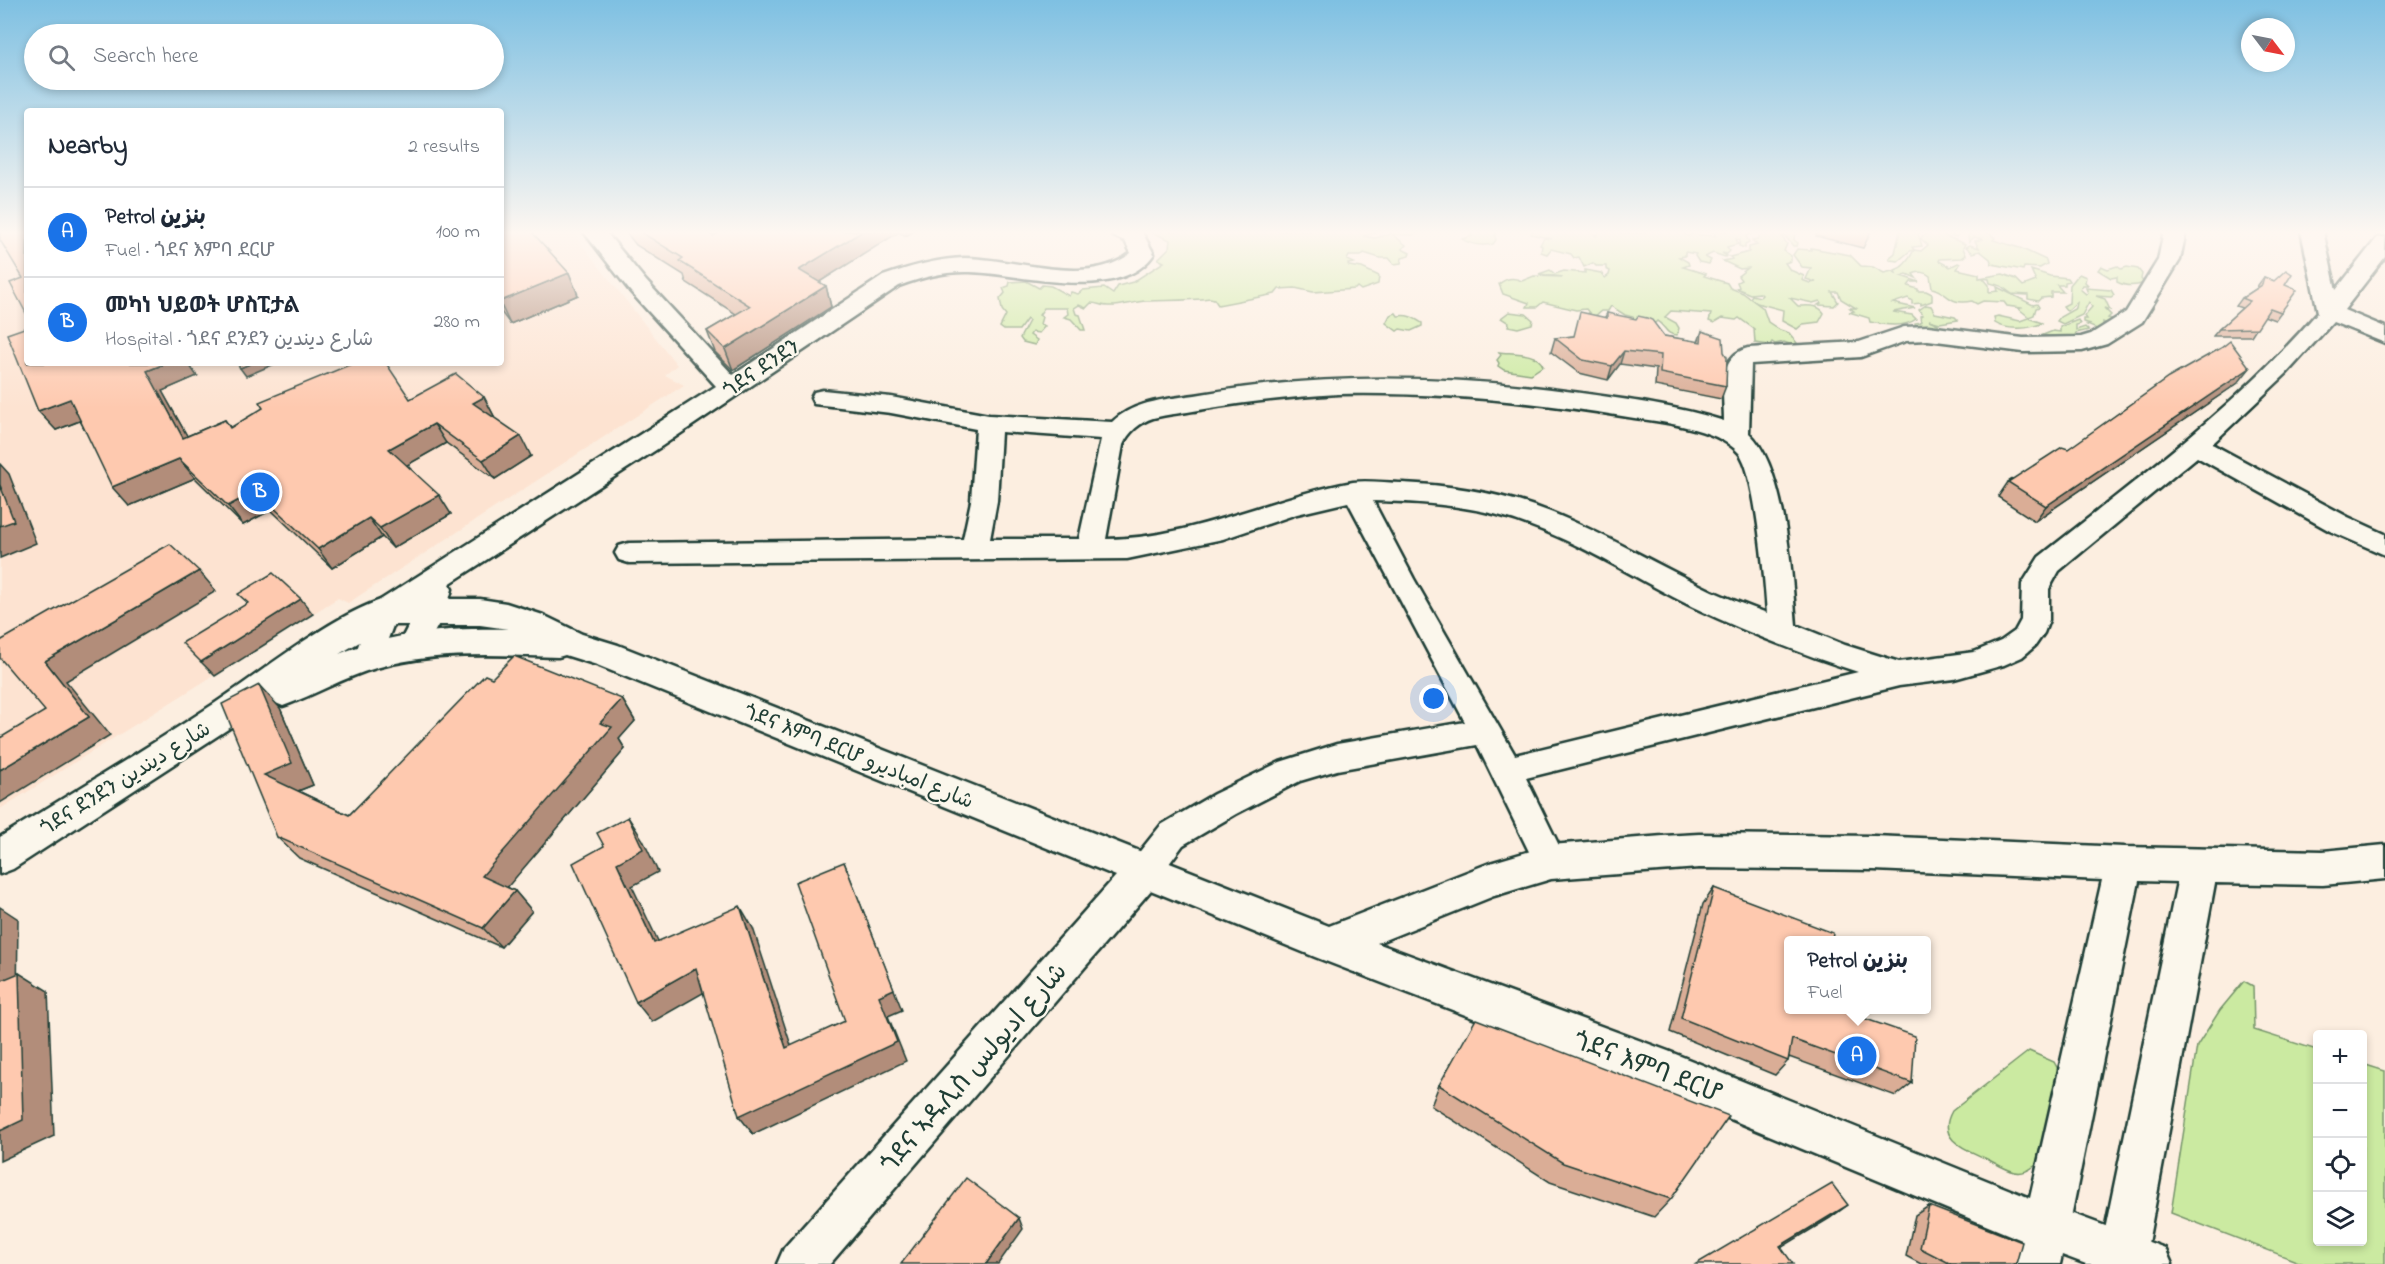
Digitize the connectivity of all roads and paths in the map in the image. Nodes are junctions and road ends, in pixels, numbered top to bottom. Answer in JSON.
{"nodes":[{"id":1,"x":642,"y":290,"type":"edge"},
{"id":2,"x":878,"y":290,"type":"edge"},
{"id":3,"x":2150,"y":290,"type":"edge"},
{"id":4,"x":2324,"y":290,"type":"edge"},
{"id":5,"x":2347,"y":290,"type":"edge"},
{"id":6,"x":2329,"y":312,"type":"junction"},
{"id":7,"x":2385,"y":336,"type":"edge"},
{"id":8,"x":731,"y":388,"type":"junction"},
{"id":9,"x":823,"y":398,"type":"dead end"},
{"id":10,"x":989,"y":423,"type":"junction"},
{"id":11,"x":1116,"y":431,"type":"junction"},
{"id":12,"x":1736,"y":436,"type":"junction"},
{"id":13,"x":2196,"y":446,"type":"junction"},
{"id":14,"x":1355,"y":491,"type":"junction"},
{"id":15,"x":2385,"y":545,"type":"edge"},
{"id":16,"x":975,"y":549,"type":"junction"},
{"id":17,"x":1090,"y":550,"type":"junction"},
{"id":18,"x":629,"y":553,"type":"dead end"},
{"id":19,"x":442,"y":576,"type":"junction"},
{"id":20,"x":432,"y":610,"type":"junction"},
{"id":21,"x":384,"y":612,"type":"junction"},
{"id":22,"x":1782,"y":633,"type":"junction"},
{"id":23,"x":454,"y":641,"type":"joint"},
{"id":24,"x":572,"y":644,"type":"junction"},
{"id":25,"x":411,"y":648,"type":"junction"},
{"id":26,"x":368,"y":657,"type":"junction"},
{"id":27,"x":1899,"y":674,"type":"junction"},
{"id":28,"x":220,"y":718,"type":"junction"},
{"id":29,"x":1486,"y":731,"type":"junction"},
{"id":30,"x":1507,"y":770,"type":"junction"},
{"id":31,"x":0,"y":857,"type":"edge"},
{"id":32,"x":1551,"y":861,"type":"junction"},
{"id":33,"x":2385,"y":862,"type":"edge"},
{"id":34,"x":2124,"y":864,"type":"junction"},
{"id":35,"x":2199,"y":866,"type":"junction"},
{"id":36,"x":1146,"y":870,"type":"junction"},
{"id":37,"x":1329,"y":944,"type":"junction"},
{"id":38,"x":2042,"y":1245,"type":"edge"},
{"id":39,"x":2131,"y":1261,"type":"edge"},
{"id":40,"x":800,"y":1264,"type":"edge"}],
"edges":[{"from":1,"to":8,"type":"street"},
{"from":2,"to":8,"type":"street","name":"ጎደና ደንደን"},
{"from":3,"to":12,"type":"street"},
{"from":4,"to":6,"type":"street"},
{"from":5,"to":6,"type":"street"},
{"from":6,"to":7,"type":"street"},
{"from":6,"to":13,"type":"street"},
{"from":8,"to":19,"type":"street","name":"ጎደና ደንደን"},
{"from":9,"to":10,"type":"street"},
{"from":10,"to":11,"type":"street"},
{"from":10,"to":16,"type":"street"},
{"from":11,"to":12,"type":"street"},
{"from":11,"to":17,"type":"street"},
{"from":12,"to":22,"type":"street"},
{"from":13,"to":15,"type":"street"},
{"from":13,"to":27,"type":"street"},
{"from":14,"to":17,"type":"street"},
{"from":14,"to":22,"type":"street"},
{"from":14,"to":29,"type":"street"},
{"from":16,"to":17,"type":"street"},
{"from":16,"to":18,"type":"street"},
{"from":19,"to":20,"type":"street"},
{"from":19,"to":21,"type":"street","name":"ጎደና ደንደን"},
{"from":20,"to":21,"type":"main road","name":"ጎደና ደንደን شارع ديندين"},
{"from":20,"to":24,"type":"main road","name":"ጎደና እምባ ደርሆ شارع امباديرو"},
{"from":20,"to":25,"type":"street"},
{"from":21,"to":26,"type":"street"},
{"from":21,"to":28,"type":"main road","name":"ጎደና ደንደን شارع ديندين"},
{"from":22,"to":27,"type":"street"},
{"from":23,"to":24,"type":"main road","name":"ጎደና እምባ ደርሆ شارع امباديرو"},
{"from":23,"to":25,"type":"main road","name":"ጎደና ደንደን شارع ديندين"},
{"from":24,"to":36,"type":"main road","name":"ጎደና እምባ ደርሆ شارع امباديرو"},
{"from":25,"to":26,"type":"main road","name":"ጎደና ደንደን شارع ديندين"},
{"from":26,"to":28,"type":"main road","name":"ጎደና ደንደን شارع ديندين"},
{"from":27,"to":30,"type":"street"},
{"from":28,"to":31,"type":"main road","name":"ጎደና ደንደን شارع ديندين"},
{"from":29,"to":30,"type":"street"},
{"from":29,"to":36,"type":"street"},
{"from":30,"to":32,"type":"street"},
{"from":32,"to":34,"type":"main road"},
{"from":32,"to":37,"type":"main road"},
{"from":33,"to":35,"type":"main road"},
{"from":34,"to":35,"type":"main road"},
{"from":34,"to":38,"type":"main road"},
{"from":35,"to":39,"type":"main road"},
{"from":36,"to":37,"type":"main road","name":"ጎደና እምባ ደርሆ"},
{"from":36,"to":40,"type":"main road","name":"ጎደና ኣዱሊስ شارع اديولس"},
{"from":37,"to":38,"type":"main road","name":"ጎደና እምባ ደርሆ"},
{"from":38,"to":39,"type":"main road","name":"ጎደና እምባ ደርሆ"}]}
